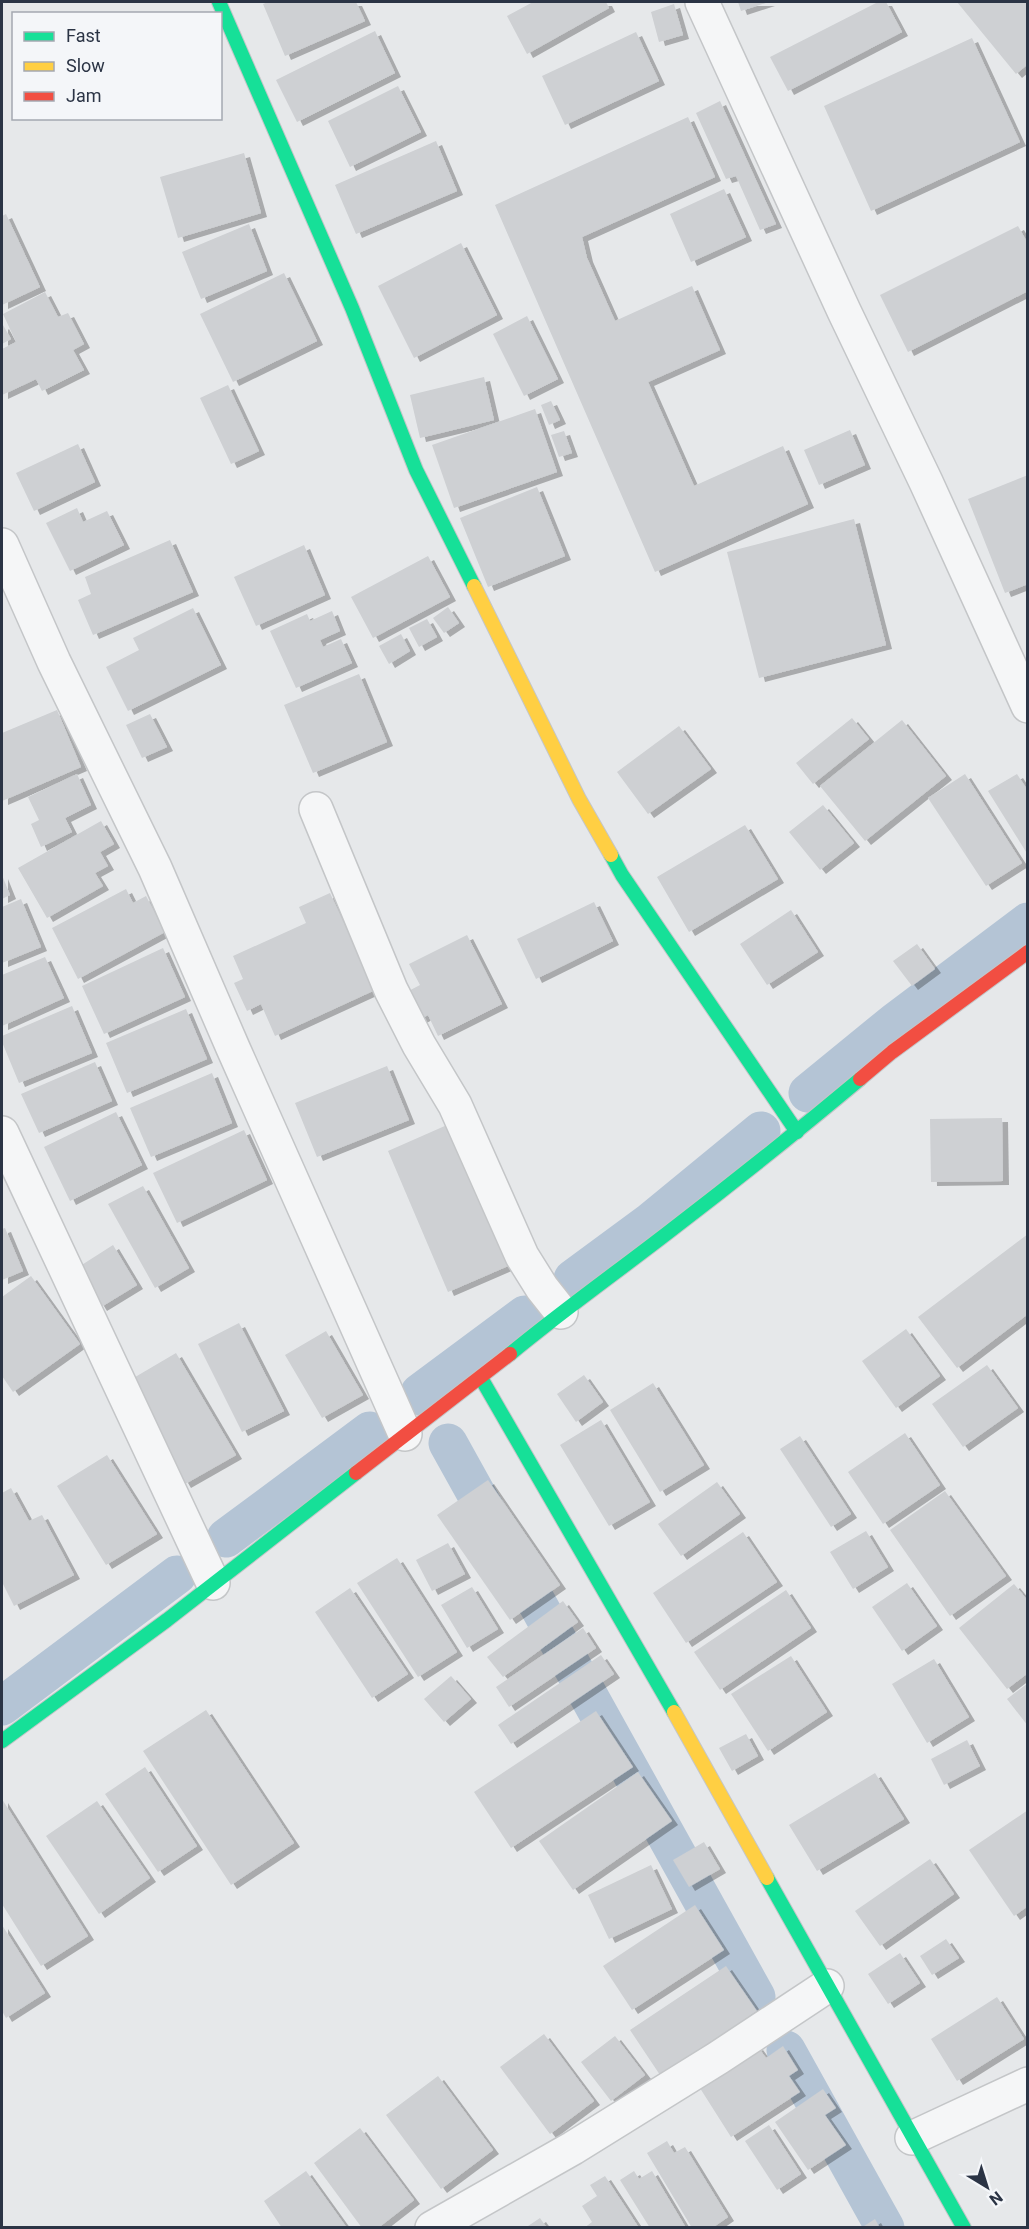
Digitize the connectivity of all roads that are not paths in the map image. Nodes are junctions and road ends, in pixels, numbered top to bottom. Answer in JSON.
{"nodes":[{"id":1,"x":219,"y":2,"type":"edge"},
{"id":2,"x":702,"y":2,"type":"edge"},
{"id":3,"x":2,"y":545,"type":"edge"},
{"id":4,"x":1028,"y":706,"type":"edge"},
{"id":5,"x":316,"y":809,"type":"dead end"},
{"id":6,"x":1028,"y":951,"type":"edge"},
{"id":7,"x":798,"y":1132,"type":"junction"},
{"id":8,"x":2,"y":1133,"type":"edge"},
{"id":9,"x":561,"y":1312,"type":"junction"},
{"id":10,"x":481,"y":1378,"type":"junction"},
{"id":11,"x":405,"y":1434,"type":"junction"},
{"id":12,"x":213,"y":1582,"type":"junction"},
{"id":13,"x":2,"y":1741,"type":"edge"},
{"id":14,"x":827,"y":1986,"type":"junction"},
{"id":15,"x":1028,"y":2084,"type":"edge"},
{"id":16,"x":912,"y":2138,"type":"junction"},
{"id":17,"x":432,"y":2228,"type":"edge"},
{"id":18,"x":964,"y":2228,"type":"edge"}],
"edges":[{"from":1,"to":7,"type":"street"},
{"from":2,"to":4,"type":"street"},
{"from":3,"to":11,"type":"street"},
{"from":5,"to":9,"type":"street"},
{"from":6,"to":7,"type":"street"},
{"from":7,"to":9,"type":"street"},
{"from":8,"to":12,"type":"street"},
{"from":9,"to":10,"type":"street"},
{"from":10,"to":11,"type":"street"},
{"from":10,"to":14,"type":"street"},
{"from":11,"to":12,"type":"street"},
{"from":12,"to":13,"type":"street"},
{"from":14,"to":16,"type":"street"},
{"from":14,"to":17,"type":"street"},
{"from":15,"to":16,"type":"street"},
{"from":16,"to":18,"type":"street"}]}
